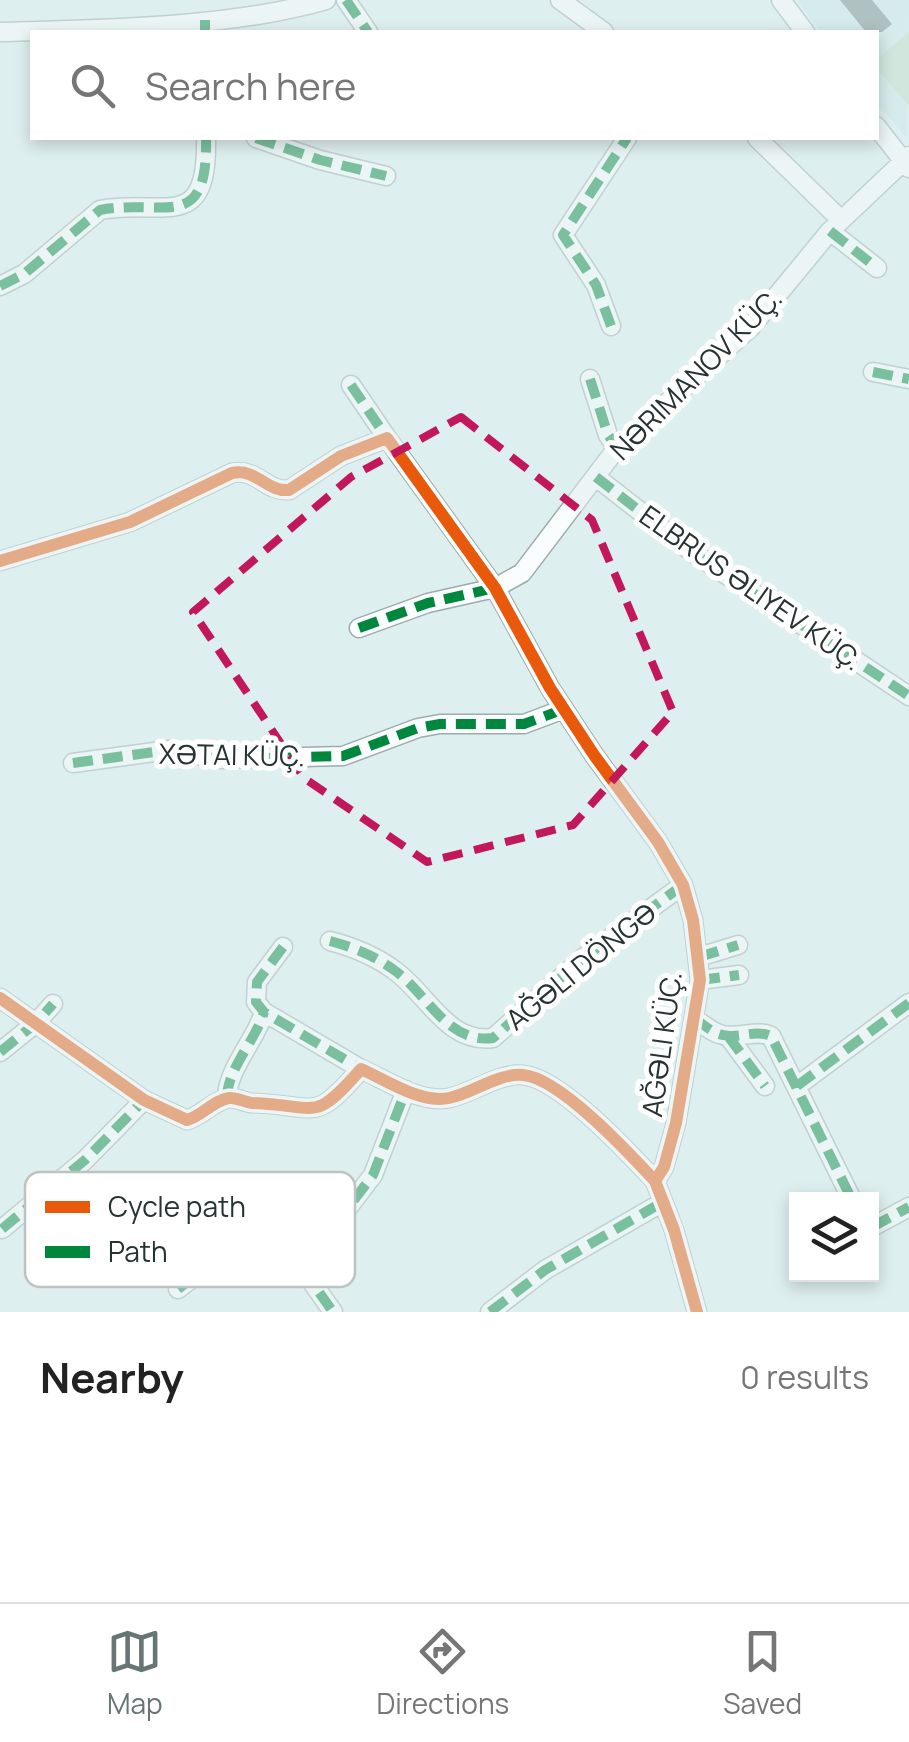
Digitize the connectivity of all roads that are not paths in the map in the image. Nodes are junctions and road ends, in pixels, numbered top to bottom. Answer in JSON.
{"nodes":[{"id":1,"x":346,"y":0,"type":"edge"},
{"id":2,"x":560,"y":0,"type":"edge"},
{"id":3,"x":781,"y":0,"type":"edge"},
{"id":4,"x":319,"y":1,"type":"edge"},
{"id":5,"x":205,"y":26,"type":"edge"},
{"id":6,"x":100,"y":30,"type":"edge"},
{"id":7,"x":367,"y":30,"type":"edge"},
{"id":8,"x":601,"y":30,"type":"edge"},
{"id":9,"x":804,"y":30,"type":"edge"},
{"id":10,"x":0,"y":32,"type":"edge"},
{"id":11,"x":30,"y":32,"type":"edge"},
{"id":12,"x":879,"y":129,"type":"edge"},
{"id":13,"x":206,"y":140,"type":"edge"},
{"id":14,"x":262,"y":140,"type":"edge"},
{"id":15,"x":627,"y":140,"type":"edge"},
{"id":16,"x":759,"y":140,"type":"edge"},
{"id":17,"x":907,"y":162,"type":"edge"},
{"id":18,"x":386,"y":176,"type":"dead end"},
{"id":19,"x":836,"y":226,"type":"junction"},
{"id":20,"x":877,"y":268,"type":"dead end"},
{"id":21,"x":0,"y":286,"type":"edge"},
{"id":22,"x":611,"y":326,"type":"dead end"},
{"id":23,"x":873,"y":372,"type":"dead end"},
{"id":24,"x":590,"y":379,"type":"dead end"},
{"id":25,"x":909,"y":379,"type":"edge"},
{"id":26,"x":351,"y":384,"type":"dead end"},
{"id":27,"x":386,"y":438,"type":"junction"},
{"id":28,"x":617,"y":448,"type":"junction"},
{"id":29,"x":596,"y":477,"type":"junction"},
{"id":30,"x":0,"y":561,"type":"edge"},
{"id":31,"x":495,"y":588,"type":"junction"},
{"id":32,"x":360,"y":628,"type":"dead end"},
{"id":33,"x":909,"y":696,"type":"edge"},
{"id":34,"x":564,"y":709,"type":"junction"},
{"id":35,"x":73,"y":763,"type":"dead end"},
{"id":36,"x":683,"y":885,"type":"junction"},
{"id":37,"x":330,"y":941,"type":"dead end"},
{"id":38,"x":738,"y":946,"type":"dead end"},
{"id":39,"x":283,"y":948,"type":"dead end"},
{"id":40,"x":699,"y":957,"type":"junction"},
{"id":41,"x":739,"y":975,"type":"dead end"},
{"id":42,"x":700,"y":980,"type":"junction"},
{"id":43,"x":0,"y":998,"type":"edge"},
{"id":44,"x":909,"y":1003,"type":"edge"},
{"id":45,"x":53,"y":1004,"type":"dead end"},
{"id":46,"x":264,"y":1012,"type":"junction"},
{"id":47,"x":694,"y":1018,"type":"junction"},
{"id":48,"x":36,"y":1024,"type":"junction"},
{"id":49,"x":728,"y":1036,"type":"junction"},
{"id":50,"x":0,"y":1052,"type":"edge"},
{"id":51,"x":361,"y":1069,"type":"junction"},
{"id":52,"x":764,"y":1086,"type":"dead end"},
{"id":53,"x":797,"y":1086,"type":"junction"},
{"id":54,"x":406,"y":1090,"type":"junction"},
{"id":55,"x":227,"y":1098,"type":"junction"},
{"id":56,"x":144,"y":1100,"type":"junction"},
{"id":57,"x":71,"y":1172,"type":"edge"},
{"id":58,"x":655,"y":1181,"type":"junction"},
{"id":59,"x":848,"y":1192,"type":"edge"},
{"id":60,"x":355,"y":1200,"type":"edge"},
{"id":61,"x":663,"y":1202,"type":"junction"},
{"id":62,"x":909,"y":1207,"type":"edge"},
{"id":63,"x":25,"y":1210,"type":"edge"},
{"id":64,"x":879,"y":1223,"type":"edge"},
{"id":65,"x":2,"y":1229,"type":"edge"},
{"id":66,"x":182,"y":1287,"type":"edge"},
{"id":67,"x":315,"y":1287,"type":"edge"},
{"id":68,"x":178,"y":1290,"type":"dead end"},
{"id":69,"x":333,"y":1312,"type":"edge"},
{"id":70,"x":490,"y":1312,"type":"edge"},
{"id":71,"x":697,"y":1312,"type":"edge"}],
"edges":[{"from":1,"to":7,"type":"street"},
{"from":2,"to":8,"type":"street"},
{"from":3,"to":9,"type":"street"},
{"from":4,"to":5,"type":"street"},
{"from":5,"to":6,"type":"street"},
{"from":10,"to":11,"type":"street"},
{"from":12,"to":17,"type":"street"},
{"from":13,"to":21,"type":"street"},
{"from":14,"to":18,"type":"street"},
{"from":15,"to":22,"type":"street"},
{"from":16,"to":19,"type":"street"},
{"from":17,"to":19,"type":"street","name":"NƏRIMANOV KÜÇ."},
{"from":19,"to":20,"type":"street"},
{"from":19,"to":28,"type":"street","name":"NƏRIMANOV KÜÇ."},
{"from":23,"to":25,"type":"street"},
{"from":24,"to":28,"type":"street"},
{"from":26,"to":27,"type":"street"},
{"from":27,"to":30,"type":"street"},
{"from":27,"to":31,"type":"street"},
{"from":28,"to":29,"type":"street","name":"NƏRIMANOV KÜÇ."},
{"from":29,"to":31,"type":"street","name":"NƏRIMANOV KÜÇ."},
{"from":29,"to":33,"type":"street","name":"ELBRUS ƏLIYEV KÜÇ."},
{"from":31,"to":32,"type":"street"},
{"from":31,"to":34,"type":"street","name":"AĞƏLI KÜÇ."},
{"from":34,"to":35,"type":"street","name":"XƏTAI KÜÇ."},
{"from":34,"to":36,"type":"street","name":"AĞƏLI KÜÇ."},
{"from":36,"to":37,"type":"street","name":"AĞƏLI DÖNGƏ"},
{"from":36,"to":40,"type":"street","name":"AĞƏLI KÜÇ."},
{"from":38,"to":40,"type":"street"},
{"from":39,"to":46,"type":"street"},
{"from":40,"to":42,"type":"street","name":"AĞƏLI KÜÇ."},
{"from":41,"to":42,"type":"street"},
{"from":42,"to":47,"type":"street","name":"AĞƏLI KÜÇ."},
{"from":43,"to":48,"type":"street"},
{"from":44,"to":53,"type":"street"},
{"from":45,"to":48,"type":"street"},
{"from":46,"to":51,"type":"street"},
{"from":46,"to":55,"type":"street"},
{"from":47,"to":49,"type":"street"},
{"from":47,"to":58,"type":"street","name":"AĞƏLI KÜÇ."},
{"from":48,"to":50,"type":"street"},
{"from":48,"to":56,"type":"street"},
{"from":49,"to":52,"type":"street"},
{"from":49,"to":53,"type":"street"},
{"from":51,"to":54,"type":"street"},
{"from":51,"to":55,"type":"street"},
{"from":53,"to":59,"type":"street"},
{"from":54,"to":58,"type":"street"},
{"from":54,"to":60,"type":"street"},
{"from":55,"to":56,"type":"street"},
{"from":56,"to":57,"type":"street"},
{"from":58,"to":61,"type":"street"},
{"from":61,"to":70,"type":"street"},
{"from":61,"to":71,"type":"street"},
{"from":62,"to":64,"type":"street"},
{"from":63,"to":65,"type":"street"},
{"from":66,"to":68,"type":"street"},
{"from":67,"to":69,"type":"street"}]}
